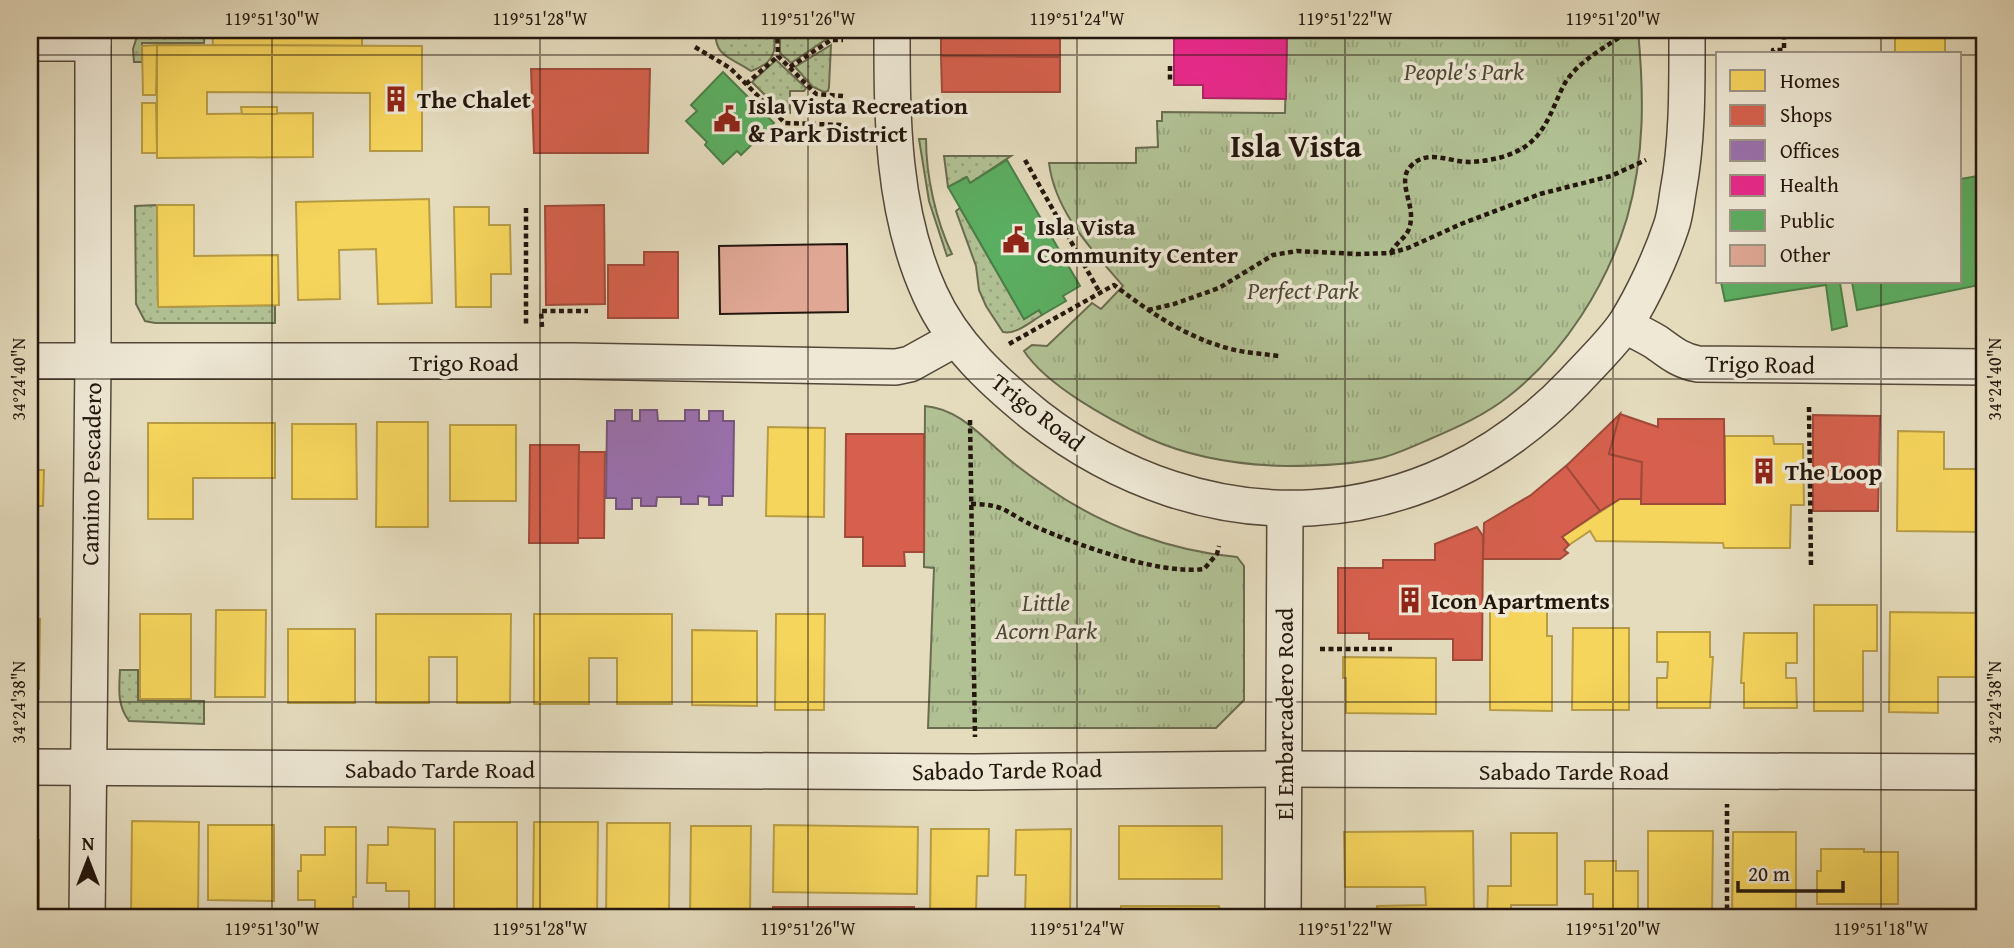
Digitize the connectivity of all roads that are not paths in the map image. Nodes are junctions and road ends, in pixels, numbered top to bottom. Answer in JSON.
{"nodes":[{"id":1,"x":892,"y":30,"type":"edge"},
{"id":2,"x":1687,"y":30,"type":"edge"},
{"id":3,"x":93,"y":36,"type":"edge"},
{"id":4,"x":30,"y":43,"type":"edge"},
{"id":5,"x":1625,"y":325,"type":"junction"},
{"id":6,"x":955,"y":339,"type":"junction"},
{"id":7,"x":30,"y":361,"type":"edge"},
{"id":8,"x":93,"y":362,"type":"junction"},
{"id":9,"x":1984,"y":367,"type":"edge"},
{"id":10,"x":1285,"y":510,"type":"junction"},
{"id":11,"x":30,"y":767,"type":"edge"},
{"id":12,"x":88,"y":767,"type":"junction"},
{"id":13,"x":1283,"y":769,"type":"junction"},
{"id":14,"x":1984,"y":772,"type":"edge"},
{"id":15,"x":87,"y":918,"type":"edge"},
{"id":16,"x":1283,"y":918,"type":"edge"}],
"edges":[{"from":1,"to":6,"type":"street"},
{"from":2,"to":5,"type":"street"},
{"from":3,"to":4,"type":"street"},
{"from":3,"to":8,"type":"street","name":"Camino Pescadero"},
{"from":5,"to":9,"type":"street","name":"Trigo Road"},
{"from":5,"to":10,"type":"street","name":"Trigo Road"},
{"from":6,"to":8,"type":"street","name":"Trigo Road"},
{"from":6,"to":10,"type":"street","name":"Trigo Road"},
{"from":7,"to":8,"type":"street","name":"Trigo Road"},
{"from":8,"to":12,"type":"street","name":"Camino Pescadero"},
{"from":10,"to":13,"type":"street","name":"El Embarcadero Road"},
{"from":11,"to":12,"type":"street","name":"Sabado Tarde Road"},
{"from":12,"to":13,"type":"street","name":"Sabado Tarde Road"},
{"from":12,"to":15,"type":"street","name":"Camino Pescadero"},
{"from":13,"to":14,"type":"street","name":"Sabado Tarde Road"},
{"from":13,"to":16,"type":"street","name":"El Embarcadero Road"}]}
